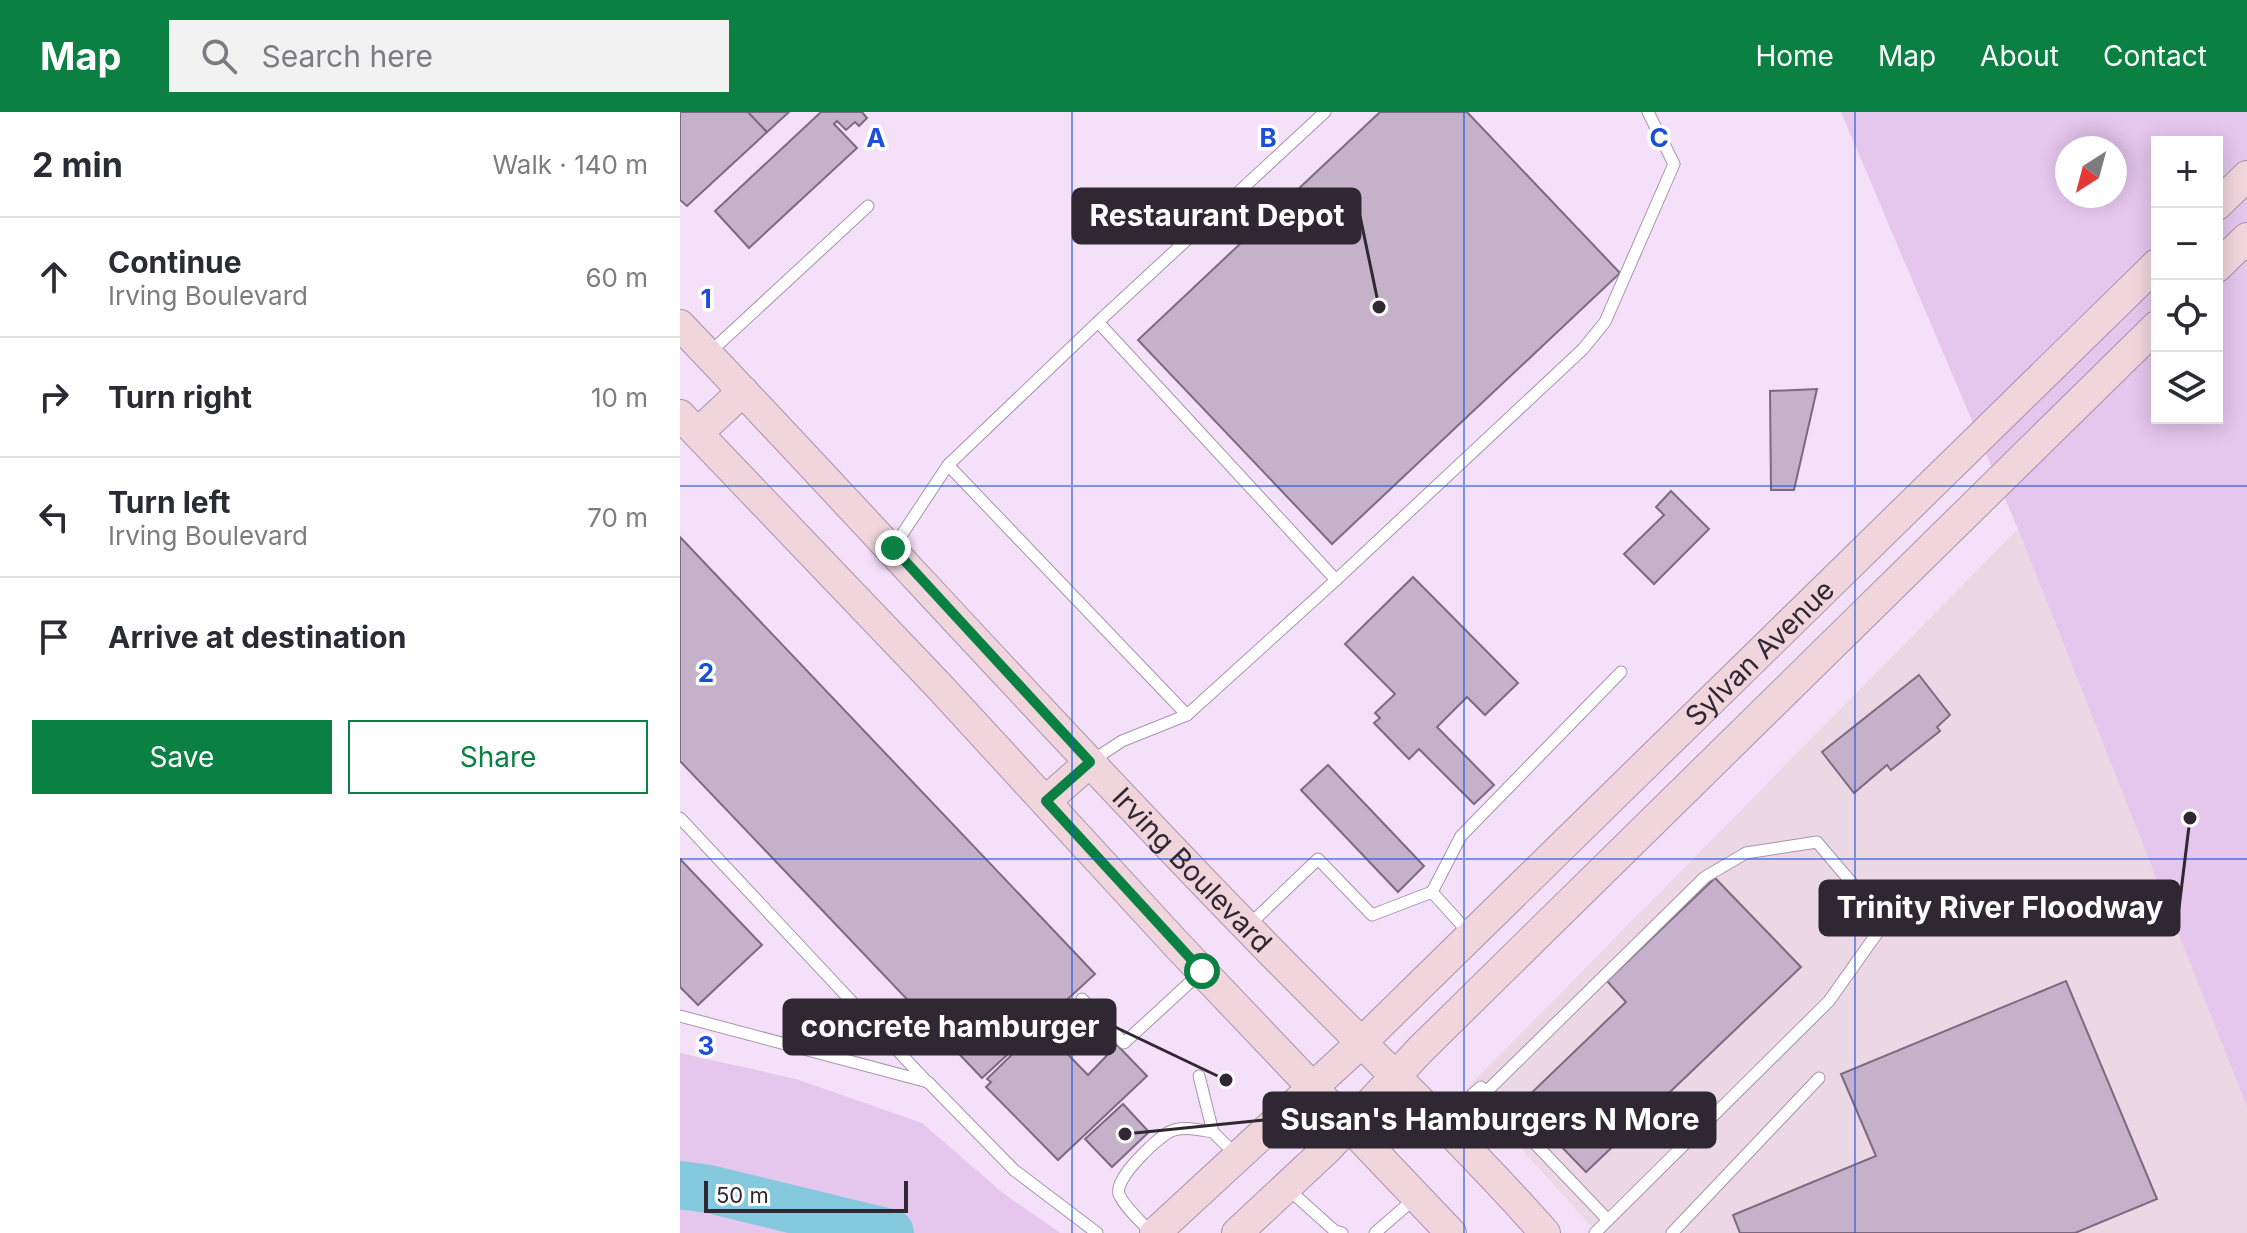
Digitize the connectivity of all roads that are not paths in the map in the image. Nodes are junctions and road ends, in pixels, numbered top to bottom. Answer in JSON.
{"nodes":[{"id":1,"x":1325,"y":112,"type":"edge"},
{"id":2,"x":1648,"y":112,"type":"edge"},
{"id":3,"x":2247,"y":176,"type":"edge"},
{"id":4,"x":2223,"y":199,"type":"edge"},
{"id":5,"x":868,"y":206,"type":"dead end"},
{"id":6,"x":2247,"y":238,"type":"edge"},
{"id":7,"x":2223,"y":261,"type":"edge"},
{"id":8,"x":2151,"y":270,"type":"edge"},
{"id":9,"x":1098,"y":322,"type":"junction"},
{"id":10,"x":680,"y":325,"type":"edge"},
{"id":11,"x":2151,"y":332,"type":"edge"},
{"id":12,"x":708,"y":354,"type":"junction"},
{"id":13,"x":743,"y":391,"type":"junction"},
{"id":14,"x":689,"y":424,"type":"edge"},
{"id":15,"x":948,"y":465,"type":"junction"},
{"id":16,"x":893,"y":548,"type":"junction"},
{"id":17,"x":1336,"y":580,"type":"junction"},
{"id":18,"x":1621,"y":672,"type":"dead end"},
{"id":19,"x":1187,"y":715,"type":"junction"},
{"id":20,"x":1090,"y":762,"type":"junction"},
{"id":21,"x":1046,"y":801,"type":"junction"},
{"id":22,"x":680,"y":818,"type":"edge"},
{"id":23,"x":1432,"y":892,"type":"junction"},
{"id":24,"x":1246,"y":927,"type":"junction"},
{"id":25,"x":1470,"y":935,"type":"junction"},
{"id":26,"x":1202,"y":971,"type":"junction"},
{"id":27,"x":1082,"y":999,"type":"dead end"},
{"id":28,"x":680,"y":1016,"type":"edge"},
{"id":29,"x":1362,"y":1042,"type":"junction"},
{"id":30,"x":1395,"y":1075,"type":"junction"},
{"id":31,"x":1199,"y":1076,"type":"dead end"},
{"id":32,"x":1819,"y":1078,"type":"dead end"},
{"id":33,"x":928,"y":1082,"type":"junction"},
{"id":34,"x":1313,"y":1087,"type":"junction"},
{"id":35,"x":1486,"y":1092,"type":"junction"},
{"id":36,"x":1441,"y":1122,"type":"junction"},
{"id":37,"x":1349,"y":1125,"type":"junction"},
{"id":38,"x":1213,"y":1132,"type":"junction"},
{"id":39,"x":1237,"y":1156,"type":"junction"},
{"id":40,"x":1286,"y":1187,"type":"junction"},
{"id":41,"x":1416,"y":1197,"type":"junction"},
{"id":42,"x":1608,"y":1220,"type":"junction"},
{"id":43,"x":1097,"y":1233,"type":"edge"},
{"id":44,"x":1154,"y":1233,"type":"edge"},
{"id":45,"x":1237,"y":1233,"type":"edge"},
{"id":46,"x":1342,"y":1233,"type":"edge"},
{"id":47,"x":1375,"y":1233,"type":"edge"},
{"id":48,"x":1451,"y":1233,"type":"edge"},
{"id":49,"x":1545,"y":1233,"type":"edge"},
{"id":50,"x":1595,"y":1233,"type":"edge"},
{"id":51,"x":1672,"y":1233,"type":"edge"}],
"edges":[{"from":1,"to":9,"type":"lane"},
{"from":2,"to":17,"type":"lane"},
{"from":3,"to":4,"type":"main road"},
{"from":5,"to":12,"type":"lane"},
{"from":6,"to":7,"type":"main road"},
{"from":8,"to":25,"type":"main road","name":"Sylvan Avenue"},
{"from":9,"to":15,"type":"lane"},
{"from":9,"to":17,"type":"lane"},
{"from":10,"to":12,"type":"main road","name":"Irving Boulevard"},
{"from":11,"to":30,"type":"main road","name":"Sylvan Avenue"},
{"from":12,"to":13,"type":"main road","name":"Irving Boulevard"},
{"from":13,"to":14,"type":"main road"},
{"from":13,"to":16,"type":"main road","name":"Irving Boulevard"},
{"from":14,"to":21,"type":"main road","name":"Irving Boulevard"},
{"from":15,"to":16,"type":"lane"},
{"from":15,"to":19,"type":"lane"},
{"from":16,"to":20,"type":"main road","name":"Irving Boulevard"},
{"from":17,"to":19,"type":"lane"},
{"from":18,"to":23,"type":"lane"},
{"from":19,"to":20,"type":"lane"},
{"from":20,"to":21,"type":"main road"},
{"from":20,"to":24,"type":"main road","name":"Irving Boulevard"},
{"from":21,"to":26,"type":"main road","name":"Irving Boulevard"},
{"from":22,"to":33,"type":"lane"},
{"from":23,"to":24,"type":"lane"},
{"from":23,"to":25,"type":"lane"},
{"from":24,"to":29,"type":"main road","name":"Irving Boulevard"},
{"from":25,"to":29,"type":"main road","name":"Sylvan Avenue"},
{"from":26,"to":27,"type":"lane"},
{"from":26,"to":34,"type":"main road","name":"Irving Boulevard"},
{"from":28,"to":33,"type":"lane"},
{"from":29,"to":30,"type":"main road","name":"Irving Boulevard"},
{"from":29,"to":34,"type":"main road","name":"Sylvan Avenue"},
{"from":30,"to":36,"type":"main road","name":"Irving Boulevard"},
{"from":30,"to":37,"type":"main road","name":"Sylvan Avenue"},
{"from":31,"to":38,"type":"lane"},
{"from":32,"to":51,"type":"lane"},
{"from":33,"to":43,"type":"lane"},
{"from":34,"to":37,"type":"main road","name":"Irving Boulevard"},
{"from":34,"to":39,"type":"main road","name":"Sylvan Avenue"},
{"from":35,"to":36,"type":"lane"},
{"from":35,"to":42,"type":"lane"},
{"from":35,"to":42,"type":"lane"},
{"from":36,"to":49,"type":"main road","name":"Irving Boulevard"},
{"from":37,"to":40,"type":"main road","name":"Sylvan Avenue"},
{"from":37,"to":41,"type":"main road","name":"Irving Boulevard"},
{"from":38,"to":39,"type":"lane"},
{"from":38,"to":44,"type":"lane"},
{"from":39,"to":44,"type":"main road","name":"Sylvan Avenue"},
{"from":40,"to":45,"type":"main road","name":"Sylvan Avenue"},
{"from":40,"to":46,"type":"lane"},
{"from":41,"to":47,"type":"lane"},
{"from":41,"to":48,"type":"main road","name":"Irving Boulevard"},
{"from":42,"to":50,"type":"lane"}]}
